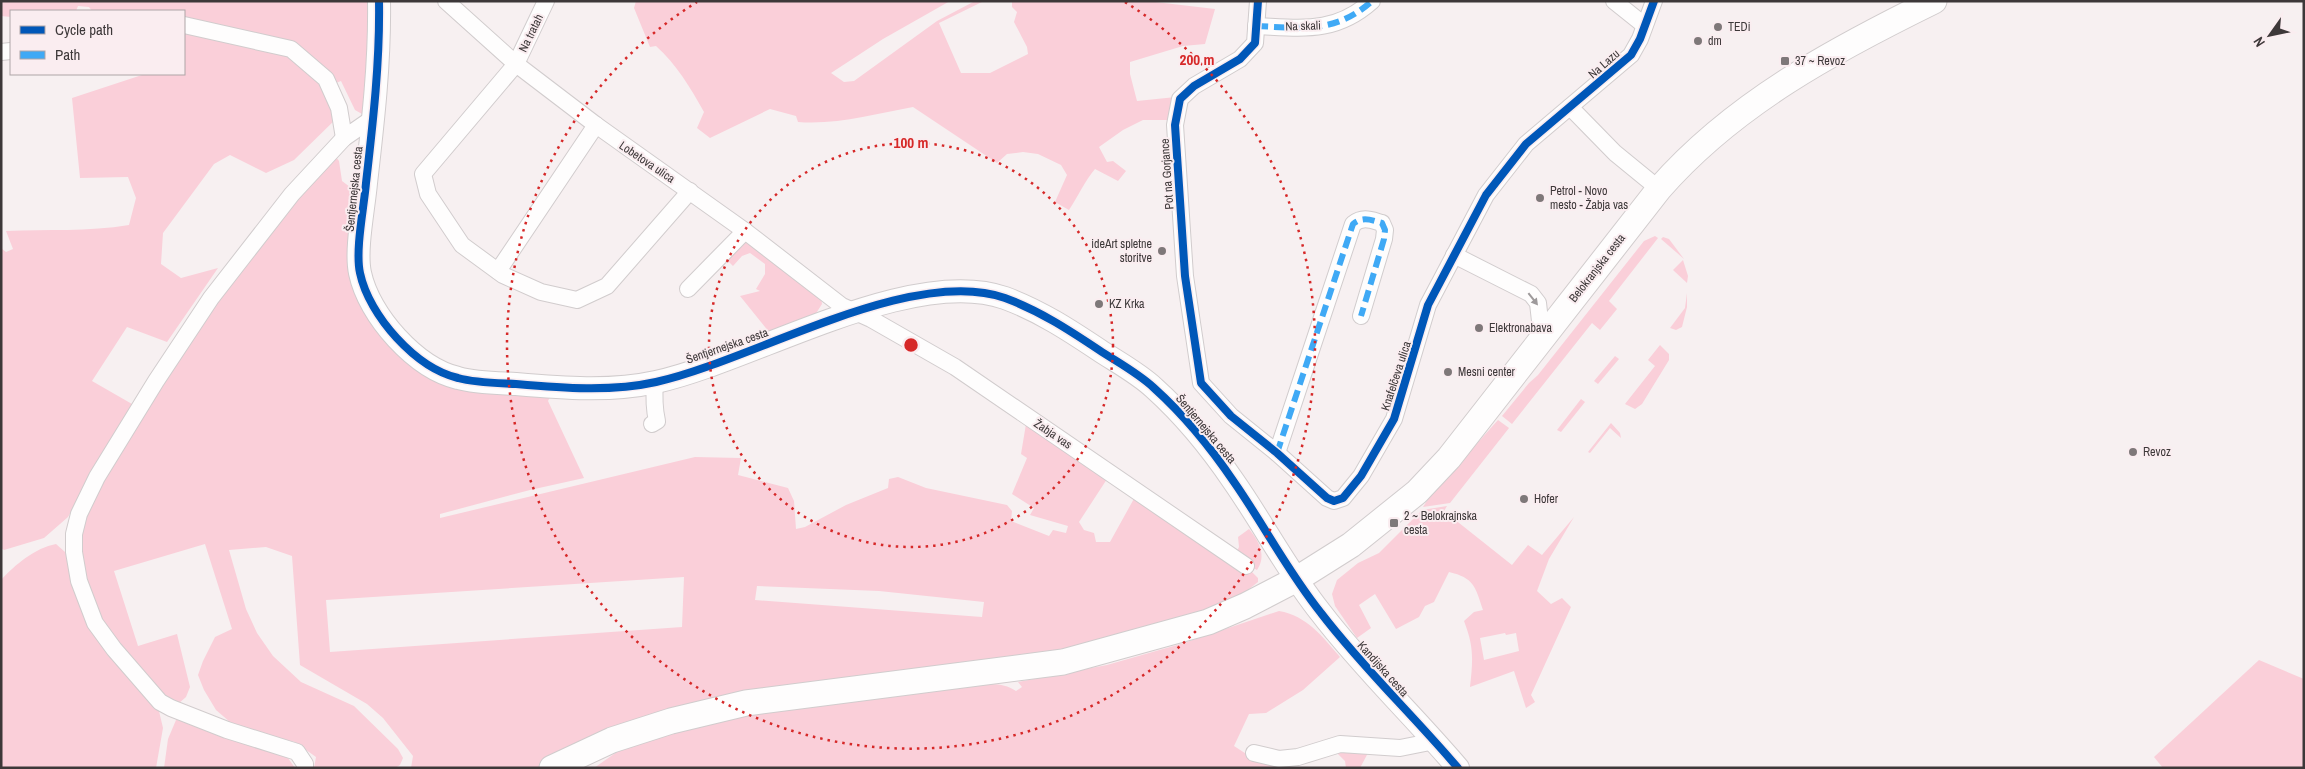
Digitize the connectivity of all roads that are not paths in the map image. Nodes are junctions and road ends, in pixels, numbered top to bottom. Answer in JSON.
{"nodes":[{"id":1,"x":379,"y":1,"type":"edge"},
{"id":2,"x":446,"y":1,"type":"edge"},
{"id":3,"x":546,"y":1,"type":"edge"},
{"id":4,"x":1258,"y":1,"type":"edge"},
{"id":5,"x":1372,"y":1,"type":"edge"},
{"id":6,"x":1614,"y":1,"type":"edge"},
{"id":7,"x":1654,"y":1,"type":"edge"},
{"id":8,"x":1934,"y":1,"type":"edge"},
{"id":9,"x":1907,"y":8,"type":"edge"},
{"id":10,"x":185,"y":25,"type":"edge"},
{"id":11,"x":1644,"y":25,"type":"junction"},
{"id":12,"x":1256,"y":26,"type":"junction"},
{"id":13,"x":516,"y":64,"type":"junction"},
{"id":14,"x":1570,"y":107,"type":"junction"},
{"id":15,"x":373,"y":118,"type":"junction"},
{"id":16,"x":596,"y":125,"type":"junction"},
{"id":17,"x":344,"y":138,"type":"junction"},
{"id":18,"x":1659,"y":189,"type":"junction"},
{"id":19,"x":690,"y":191,"type":"junction"},
{"id":20,"x":745,"y":231,"type":"junction"},
{"id":21,"x":1454,"y":255,"type":"junction"},
{"id":22,"x":498,"y":271,"type":"junction"},
{"id":23,"x":688,"y":289,"type":"dead end"},
{"id":24,"x":855,"y":313,"type":"junction"},
{"id":25,"x":1361,"y":316,"type":"dead end"},
{"id":26,"x":1542,"y":339,"type":"junction"},
{"id":27,"x":655,"y":382,"type":"junction"},
{"id":28,"x":1201,"y":383,"type":"joint"},
{"id":29,"x":652,"y":424,"type":"dead end"},
{"id":30,"x":1277,"y":453,"type":"junction"},
{"id":31,"x":1246,"y":566,"type":"dead end"},
{"id":32,"x":1297,"y":580,"type":"junction"},
{"id":33,"x":1435,"y":740,"type":"junction"},
{"id":34,"x":1254,"y":753,"type":"dead end"},
{"id":35,"x":305,"y":768,"type":"edge"},
{"id":36,"x":552,"y":768,"type":"edge"},
{"id":37,"x":1458,"y":768,"type":"edge"}],
"edges":[{"from":1,"to":15,"type":"main road","name":"Šentjernejska cesta"},
{"from":2,"to":13,"type":"street","name":"Lobetova ulica"},
{"from":3,"to":13,"type":"street","name":"Na tratah"},
{"from":4,"to":12,"type":"street","name":"Pot na Gorjance"},
{"from":5,"to":12,"type":"street","name":"Na skali"},
{"from":6,"to":11,"type":"street"},
{"from":7,"to":11,"type":"street","name":"Na Lazu"},
{"from":8,"to":9,"type":"main road","name":"Belokranjska cesta"},
{"from":9,"to":18,"type":"main road","name":"Belokranjska cesta"},
{"from":10,"to":17,"type":"street"},
{"from":11,"to":14,"type":"street","name":"Na Lazu"},
{"from":12,"to":28,"type":"street","name":"Pot na Gorjance"},
{"from":13,"to":16,"type":"street","name":"Lobetova ulica"},
{"from":13,"to":22,"type":"street","name":"Na tratah"},
{"from":14,"to":18,"type":"street"},
{"from":14,"to":21,"type":"street","name":"Knafelčeva ulica"},
{"from":15,"to":17,"type":"street"},
{"from":15,"to":27,"type":"main road","name":"Šentjernejska cesta"},
{"from":16,"to":19,"type":"street","name":"Lobetova ulica"},
{"from":16,"to":22,"type":"street"},
{"from":17,"to":35,"type":"street"},
{"from":18,"to":26,"type":"main road","name":"Belokranjska cesta"},
{"from":19,"to":20,"type":"street","name":"Lobetova ulica"},
{"from":19,"to":22,"type":"street"},
{"from":20,"to":23,"type":"street"},
{"from":20,"to":24,"type":"street","name":"Lobetova ulica"},
{"from":21,"to":26,"type":"street","one_way":true},
{"from":21,"to":30,"type":"street","name":"Knafelčeva ulica"},
{"from":24,"to":27,"type":"main road","name":"Šentjernejska cesta"},
{"from":24,"to":31,"type":"street","name":"Žabja vas"},
{"from":24,"to":32,"type":"main road","name":"Šentjernejska cesta"},
{"from":25,"to":30,"type":"street"},
{"from":26,"to":32,"type":"main road","name":"Belokranjska cesta"},
{"from":27,"to":29,"type":"street"},
{"from":28,"to":30,"type":"street","name":"Knafelčeva ulica"},
{"from":32,"to":33,"type":"main road","name":"Kandijska cesta"},
{"from":32,"to":36,"type":"main road","name":"Belokranjska cesta"},
{"from":33,"to":34,"type":"street"},
{"from":33,"to":37,"type":"main road","name":"Kandijska cesta"}]}
